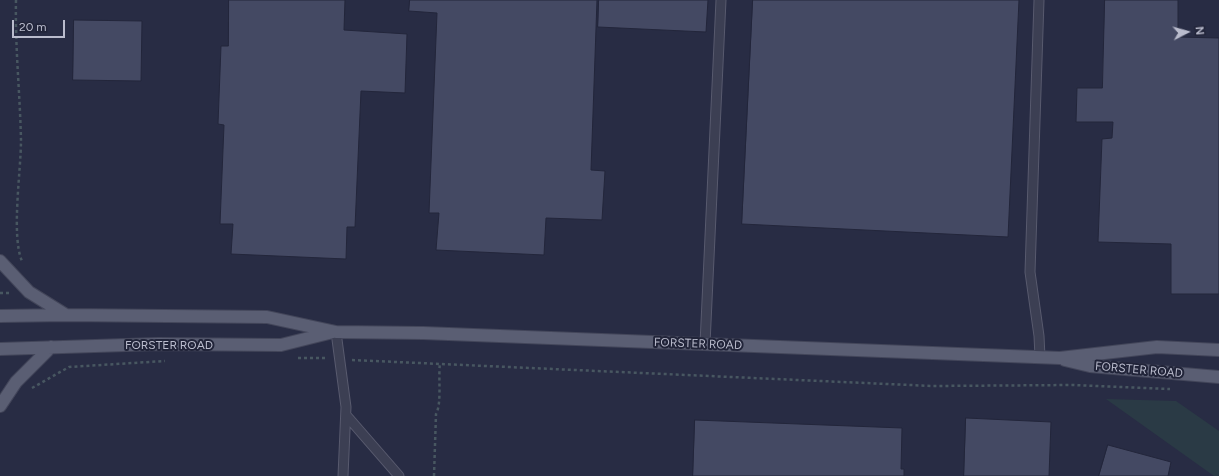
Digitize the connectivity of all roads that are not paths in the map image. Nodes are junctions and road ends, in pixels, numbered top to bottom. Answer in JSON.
{"nodes":[{"id":1,"x":721,"y":0,"type":"edge"},
{"id":2,"x":1039,"y":0,"type":"edge"},
{"id":3,"x":0,"y":261,"type":"edge"},
{"id":4,"x":66,"y":315,"type":"junction"},
{"id":5,"x":0,"y":316,"type":"edge"},
{"id":6,"x":336,"y":332,"type":"junction"},
{"id":7,"x":705,"y":344,"type":"junction"},
{"id":8,"x":51,"y":347,"type":"junction"},
{"id":9,"x":0,"y":349,"type":"edge"},
{"id":10,"x":1219,"y":350,"type":"edge"},
{"id":11,"x":1040,"y":357,"type":"junction"},
{"id":12,"x":1060,"y":358,"type":"junction"},
{"id":13,"x":1219,"y":377,"type":"edge"},
{"id":14,"x":0,"y":406,"type":"edge"},
{"id":15,"x":346,"y":415,"type":"junction"},
{"id":16,"x":344,"y":476,"type":"edge"},
{"id":17,"x":399,"y":476,"type":"edge"}],
"edges":[{"from":1,"to":7,"type":"lane"},
{"from":2,"to":11,"type":"lane"},
{"from":3,"to":4,"type":"main road"},
{"from":4,"to":5,"type":"main road","name":"FORSTER ROAD"},
{"from":4,"to":6,"type":"main road","name":"FORSTER ROAD"},
{"from":6,"to":7,"type":"main road","name":"FORSTER ROAD"},
{"from":6,"to":8,"type":"main road","name":"FORSTER ROAD"},
{"from":6,"to":15,"type":"lane"},
{"from":7,"to":11,"type":"main road","name":"FORSTER ROAD"},
{"from":8,"to":9,"type":"main road","name":"FORSTER ROAD"},
{"from":8,"to":14,"type":"main road"},
{"from":10,"to":12,"type":"main road","name":"FORSTER ROAD"},
{"from":11,"to":12,"type":"main road","name":"FORSTER ROAD"},
{"from":12,"to":13,"type":"main road","name":"FORSTER ROAD"},
{"from":15,"to":16,"type":"lane"},
{"from":15,"to":17,"type":"lane"}]}
